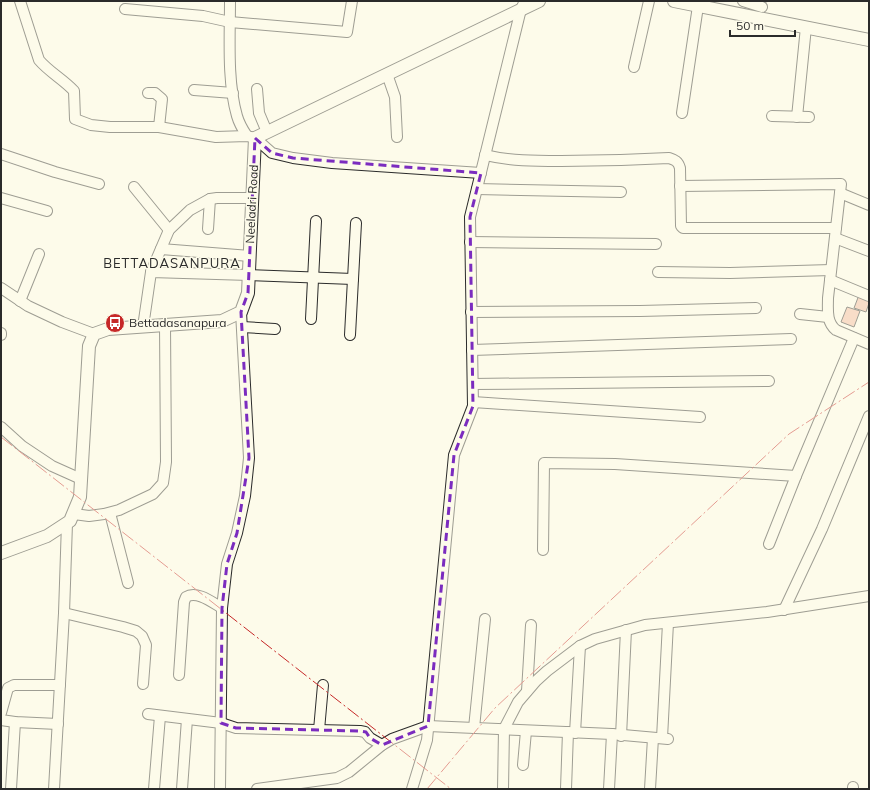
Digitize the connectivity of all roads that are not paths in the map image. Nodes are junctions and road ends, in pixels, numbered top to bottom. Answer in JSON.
{"nodes":[{"id":1,"x":20,"y":1,"type":"edge"},
{"id":2,"x":230,"y":1,"type":"edge"},
{"id":3,"x":352,"y":1,"type":"edge"},
{"id":4,"x":540,"y":1,"type":"edge"},
{"id":5,"x":649,"y":1,"type":"edge"},
{"id":6,"x":674,"y":1,"type":"edge"},
{"id":7,"x":743,"y":1,"type":"edge"},
{"id":8,"x":523,"y":5,"type":"edge"},
{"id":9,"x":717,"y":5,"type":"edge"},
{"id":10,"x":698,"y":6,"type":"junction"},
{"id":11,"x":125,"y":9,"type":"dead end"},
{"id":12,"x":762,"y":9,"type":"edge"},
{"id":13,"x":230,"y":22,"type":"junction"},
{"id":14,"x":806,"y":27,"type":"junction"},
{"id":15,"x":869,"y":40,"type":"edge"},
{"id":16,"x":634,"y":67,"type":"dead end"},
{"id":17,"x":387,"y":74,"type":"junction"},
{"id":18,"x":257,"y":89,"type":"dead end"},
{"id":19,"x":194,"y":90,"type":"dead end"},
{"id":20,"x":148,"y":92,"type":"dead end"},
{"id":21,"x":233,"y":93,"type":"junction"},
{"id":22,"x":682,"y":113,"type":"dead end"},
{"id":23,"x":772,"y":116,"type":"dead end"},
{"id":24,"x":797,"y":117,"type":"junction"},
{"id":25,"x":810,"y":117,"type":"dead end"},
{"id":26,"x":159,"y":128,"type":"junction"},
{"id":27,"x":267,"y":132,"type":"junction"},
{"id":28,"x":251,"y":137,"type":"junction"},
{"id":29,"x":397,"y":137,"type":"dead end"},
{"id":30,"x":1,"y":154,"type":"edge"},
{"id":31,"x":485,"y":155,"type":"junction"},
{"id":32,"x":481,"y":173,"type":"junction"},
{"id":33,"x":99,"y":184,"type":"dead end"},
{"id":34,"x":680,"y":186,"type":"junction"},
{"id":35,"x":134,"y":187,"type":"dead end"},
{"id":36,"x":477,"y":189,"type":"junction"},
{"id":37,"x":621,"y":192,"type":"dead end"},
{"id":38,"x":840,"y":193,"type":"junction"},
{"id":39,"x":1,"y":198,"type":"edge"},
{"id":40,"x":252,"y":198,"type":"junction"},
{"id":41,"x":210,"y":199,"type":"junction"},
{"id":42,"x":869,"y":205,"type":"edge"},
{"id":43,"x":47,"y":211,"type":"dead end"},
{"id":44,"x":316,"y":221,"type":"dead end"},
{"id":45,"x":356,"y":223,"type":"dead end"},
{"id":46,"x":208,"y":229,"type":"dead end"},
{"id":47,"x":170,"y":230,"type":"junction"},
{"id":48,"x":836,"y":233,"type":"junction"},
{"id":49,"x":470,"y":242,"type":"junction"},
{"id":50,"x":656,"y":244,"type":"dead end"},
{"id":51,"x":161,"y":249,"type":"junction"},
{"id":52,"x":869,"y":251,"type":"edge"},
{"id":53,"x":38,"y":254,"type":"dead end"},
{"id":54,"x":250,"y":256,"type":"junction"},
{"id":55,"x":151,"y":272,"type":"junction"},
{"id":56,"x":658,"y":272,"type":"dead end"},
{"id":57,"x":249,"y":274,"type":"junction"},
{"id":58,"x":831,"y":275,"type":"junction"},
{"id":59,"x":312,"y":277,"type":"junction"},
{"id":60,"x":353,"y":279,"type":"junction"},
{"id":61,"x":1,"y":288,"type":"edge"},
{"id":62,"x":869,"y":296,"type":"edge"},
{"id":63,"x":20,"y":301,"type":"junction"},
{"id":64,"x":756,"y":308,"type":"dead end"},
{"id":65,"x":241,"y":312,"type":"junction"},
{"id":66,"x":471,"y":312,"type":"junction"},
{"id":67,"x":800,"y":314,"type":"dead end"},
{"id":68,"x":828,"y":317,"type":"junction"},
{"id":69,"x":310,"y":319,"type":"dead end"},
{"id":70,"x":165,"y":325,"type":"junction"},
{"id":71,"x":143,"y":327,"type":"junction"},
{"id":72,"x":242,"y":327,"type":"junction"},
{"id":73,"x":275,"y":329,"type":"dead end"},
{"id":74,"x":94,"y":334,"type":"junction"},
{"id":75,"x":350,"y":336,"type":"dead end"},
{"id":76,"x":854,"y":338,"type":"junction"},
{"id":77,"x":791,"y":339,"type":"dead end"},
{"id":78,"x":869,"y":344,"type":"edge"},
{"id":79,"x":472,"y":350,"type":"junction"},
{"id":80,"x":769,"y":381,"type":"dead end"},
{"id":81,"x":473,"y":384,"type":"junction"},
{"id":82,"x":473,"y":402,"type":"junction"},
{"id":83,"x":869,"y":416,"type":"edge"},
{"id":84,"x":700,"y":417,"type":"dead end"},
{"id":85,"x":1,"y":427,"type":"edge"},
{"id":86,"x":796,"y":476,"type":"junction"},
{"id":87,"x":81,"y":479,"type":"junction"},
{"id":88,"x":110,"y":513,"type":"junction"},
{"id":89,"x":70,"y":518,"type":"junction"},
{"id":90,"x":769,"y":544,"type":"dead end"},
{"id":91,"x":543,"y":550,"type":"dead end"},
{"id":92,"x":1,"y":553,"type":"edge"},
{"id":93,"x":128,"y":583,"type":"dead end"},
{"id":94,"x":869,"y":596,"type":"edge"},
{"id":95,"x":222,"y":608,"type":"junction"},
{"id":96,"x":784,"y":610,"type":"junction"},
{"id":97,"x":64,"y":613,"type":"junction"},
{"id":98,"x":485,"y":619,"type":"dead end"},
{"id":99,"x":668,"y":623,"type":"junction"},
{"id":100,"x":530,"y":625,"type":"dead end"},
{"id":101,"x":626,"y":630,"type":"junction"},
{"id":102,"x":580,"y":646,"type":"junction"},
{"id":103,"x":179,"y":674,"type":"dead end"},
{"id":104,"x":143,"y":684,"type":"dead end"},
{"id":105,"x":60,"y":685,"type":"junction"},
{"id":106,"x":323,"y":685,"type":"dead end"},
{"id":107,"x":527,"y":691,"type":"junction"},
{"id":108,"x":1,"y":713,"type":"edge"},
{"id":109,"x":148,"y":714,"type":"dead end"},
{"id":110,"x":160,"y":716,"type":"junction"},
{"id":111,"x":187,"y":719,"type":"junction"},
{"id":112,"x":1,"y":720,"type":"edge"},
{"id":113,"x":15,"y":722,"type":"junction"},
{"id":114,"x":220,"y":723,"type":"junction"},
{"id":115,"x":58,"y":724,"type":"junction"},
{"id":116,"x":428,"y":726,"type":"junction"},
{"id":117,"x":474,"y":728,"type":"junction"},
{"id":118,"x":504,"y":729,"type":"junction"},
{"id":119,"x":319,"y":730,"type":"junction"},
{"id":120,"x":526,"y":731,"type":"junction"},
{"id":121,"x":572,"y":733,"type":"junction"},
{"id":122,"x":617,"y":735,"type":"junction"},
{"id":123,"x":661,"y":738,"type":"junction"},
{"id":124,"x":382,"y":745,"type":"junction"},
{"id":125,"x":523,"y":765,"type":"dead end"},
{"id":126,"x":11,"y":789,"type":"edge"},
{"id":127,"x":54,"y":789,"type":"edge"},
{"id":128,"x":154,"y":789,"type":"edge"},
{"id":129,"x":182,"y":789,"type":"edge"},
{"id":130,"x":220,"y":789,"type":"edge"},
{"id":131,"x":257,"y":789,"type":"edge"},
{"id":132,"x":412,"y":789,"type":"edge"},
{"id":133,"x":503,"y":789,"type":"edge"},
{"id":134,"x":566,"y":789,"type":"edge"},
{"id":135,"x":609,"y":789,"type":"edge"},
{"id":136,"x":650,"y":789,"type":"edge"}],
"edges":[{"from":1,"to":26,"type":"street"},
{"from":2,"to":13,"type":"street"},
{"from":3,"to":13,"type":"street"},
{"from":4,"to":8,"type":"main road"},
{"from":5,"to":16,"type":"street"},
{"from":6,"to":10,"type":"main road"},
{"from":7,"to":12,"type":"street"},
{"from":8,"to":17,"type":"main road"},
{"from":8,"to":31,"type":"street"},
{"from":9,"to":10,"type":"main road"},
{"from":9,"to":12,"type":"main road"},
{"from":10,"to":22,"type":"street"},
{"from":11,"to":13,"type":"street"},
{"from":12,"to":14,"type":"main road"},
{"from":13,"to":21,"type":"street"},
{"from":14,"to":15,"type":"main road"},
{"from":14,"to":24,"type":"street"},
{"from":17,"to":27,"type":"main road"},
{"from":17,"to":29,"type":"street"},
{"from":18,"to":27,"type":"street"},
{"from":19,"to":21,"type":"street"},
{"from":20,"to":26,"type":"street"},
{"from":21,"to":28,"type":"street"},
{"from":23,"to":24,"type":"street"},
{"from":24,"to":25,"type":"street"},
{"from":26,"to":28,"type":"street"},
{"from":27,"to":28,"type":"main road"},
{"from":28,"to":32,"type":"street"},
{"from":28,"to":40,"type":"main road","name":"Neeladri Road"},
{"from":30,"to":33,"type":"street"},
{"from":31,"to":32,"type":"street"},
{"from":31,"to":34,"type":"street"},
{"from":32,"to":36,"type":"street"},
{"from":34,"to":38,"type":"street"},
{"from":34,"to":48,"type":"street"},
{"from":35,"to":47,"type":"street"},
{"from":36,"to":37,"type":"street"},
{"from":36,"to":49,"type":"street"},
{"from":38,"to":42,"type":"street"},
{"from":38,"to":48,"type":"street"},
{"from":39,"to":43,"type":"street"},
{"from":40,"to":41,"type":"street"},
{"from":40,"to":54,"type":"main road","name":"Neeladri Road"},
{"from":41,"to":46,"type":"street"},
{"from":41,"to":47,"type":"street"},
{"from":44,"to":59,"type":"street"},
{"from":45,"to":60,"type":"street"},
{"from":47,"to":51,"type":"street"},
{"from":48,"to":52,"type":"street"},
{"from":48,"to":58,"type":"street"},
{"from":49,"to":50,"type":"street"},
{"from":49,"to":66,"type":"street"},
{"from":51,"to":54,"type":"street"},
{"from":51,"to":55,"type":"street"},
{"from":53,"to":63,"type":"street"},
{"from":54,"to":57,"type":"main road","name":"Neeladri Road"},
{"from":55,"to":57,"type":"street"},
{"from":55,"to":71,"type":"street"},
{"from":56,"to":58,"type":"street"},
{"from":57,"to":59,"type":"street"},
{"from":57,"to":65,"type":"main road","name":"Neeladri Road"},
{"from":58,"to":62,"type":"street"},
{"from":58,"to":68,"type":"street"},
{"from":59,"to":60,"type":"street"},
{"from":59,"to":69,"type":"street"},
{"from":60,"to":75,"type":"street"},
{"from":61,"to":63,"type":"street"},
{"from":63,"to":74,"type":"street"},
{"from":64,"to":66,"type":"street"},
{"from":65,"to":70,"type":"main road"},
{"from":65,"to":72,"type":"street"},
{"from":66,"to":79,"type":"street"},
{"from":67,"to":68,"type":"street"},
{"from":68,"to":76,"type":"street"},
{"from":70,"to":71,"type":"main road"},
{"from":70,"to":88,"type":"street"},
{"from":71,"to":74,"type":"main road"},
{"from":72,"to":73,"type":"street"},
{"from":72,"to":95,"type":"street"},
{"from":74,"to":87,"type":"main road"},
{"from":76,"to":78,"type":"street"},
{"from":76,"to":86,"type":"street"},
{"from":77,"to":79,"type":"street"},
{"from":79,"to":81,"type":"street"},
{"from":80,"to":81,"type":"street"},
{"from":81,"to":82,"type":"street"},
{"from":82,"to":84,"type":"street"},
{"from":82,"to":116,"type":"street"},
{"from":83,"to":96,"type":"street"},
{"from":85,"to":87,"type":"street"},
{"from":86,"to":90,"type":"street"},
{"from":86,"to":91,"type":"street"},
{"from":87,"to":89,"type":"main road"},
{"from":88,"to":89,"type":"street"},
{"from":88,"to":93,"type":"street"},
{"from":89,"to":92,"type":"main road"},
{"from":89,"to":97,"type":"street"},
{"from":94,"to":96,"type":"street"},
{"from":95,"to":103,"type":"street"},
{"from":95,"to":114,"type":"street"},
{"from":96,"to":99,"type":"street"},
{"from":97,"to":104,"type":"street"},
{"from":97,"to":105,"type":"street"},
{"from":98,"to":117,"type":"street"},
{"from":99,"to":101,"type":"street"},
{"from":99,"to":123,"type":"street"},
{"from":100,"to":107,"type":"street"},
{"from":101,"to":102,"type":"street"},
{"from":101,"to":122,"type":"street"},
{"from":102,"to":107,"type":"street"},
{"from":102,"to":121,"type":"street"},
{"from":105,"to":108,"type":"street"},
{"from":105,"to":115,"type":"street"},
{"from":106,"to":119,"type":"street"},
{"from":107,"to":118,"type":"street"},
{"from":109,"to":110,"type":"street"},
{"from":110,"to":111,"type":"street"},
{"from":110,"to":128,"type":"street"},
{"from":111,"to":114,"type":"street"},
{"from":111,"to":129,"type":"street"},
{"from":112,"to":113,"type":"street"},
{"from":113,"to":115,"type":"street"},
{"from":113,"to":126,"type":"street"},
{"from":114,"to":119,"type":"street"},
{"from":114,"to":130,"type":"street"},
{"from":115,"to":127,"type":"street"},
{"from":116,"to":117,"type":"street"},
{"from":116,"to":124,"type":"street"},
{"from":116,"to":132,"type":"street"},
{"from":117,"to":118,"type":"street"},
{"from":118,"to":120,"type":"street"},
{"from":118,"to":133,"type":"street"},
{"from":119,"to":124,"type":"street"},
{"from":120,"to":121,"type":"street"},
{"from":120,"to":125,"type":"street"},
{"from":121,"to":122,"type":"street"},
{"from":121,"to":134,"type":"street"},
{"from":122,"to":123,"type":"street"},
{"from":122,"to":135,"type":"street"},
{"from":123,"to":136,"type":"street"},
{"from":124,"to":131,"type":"street"}]}
